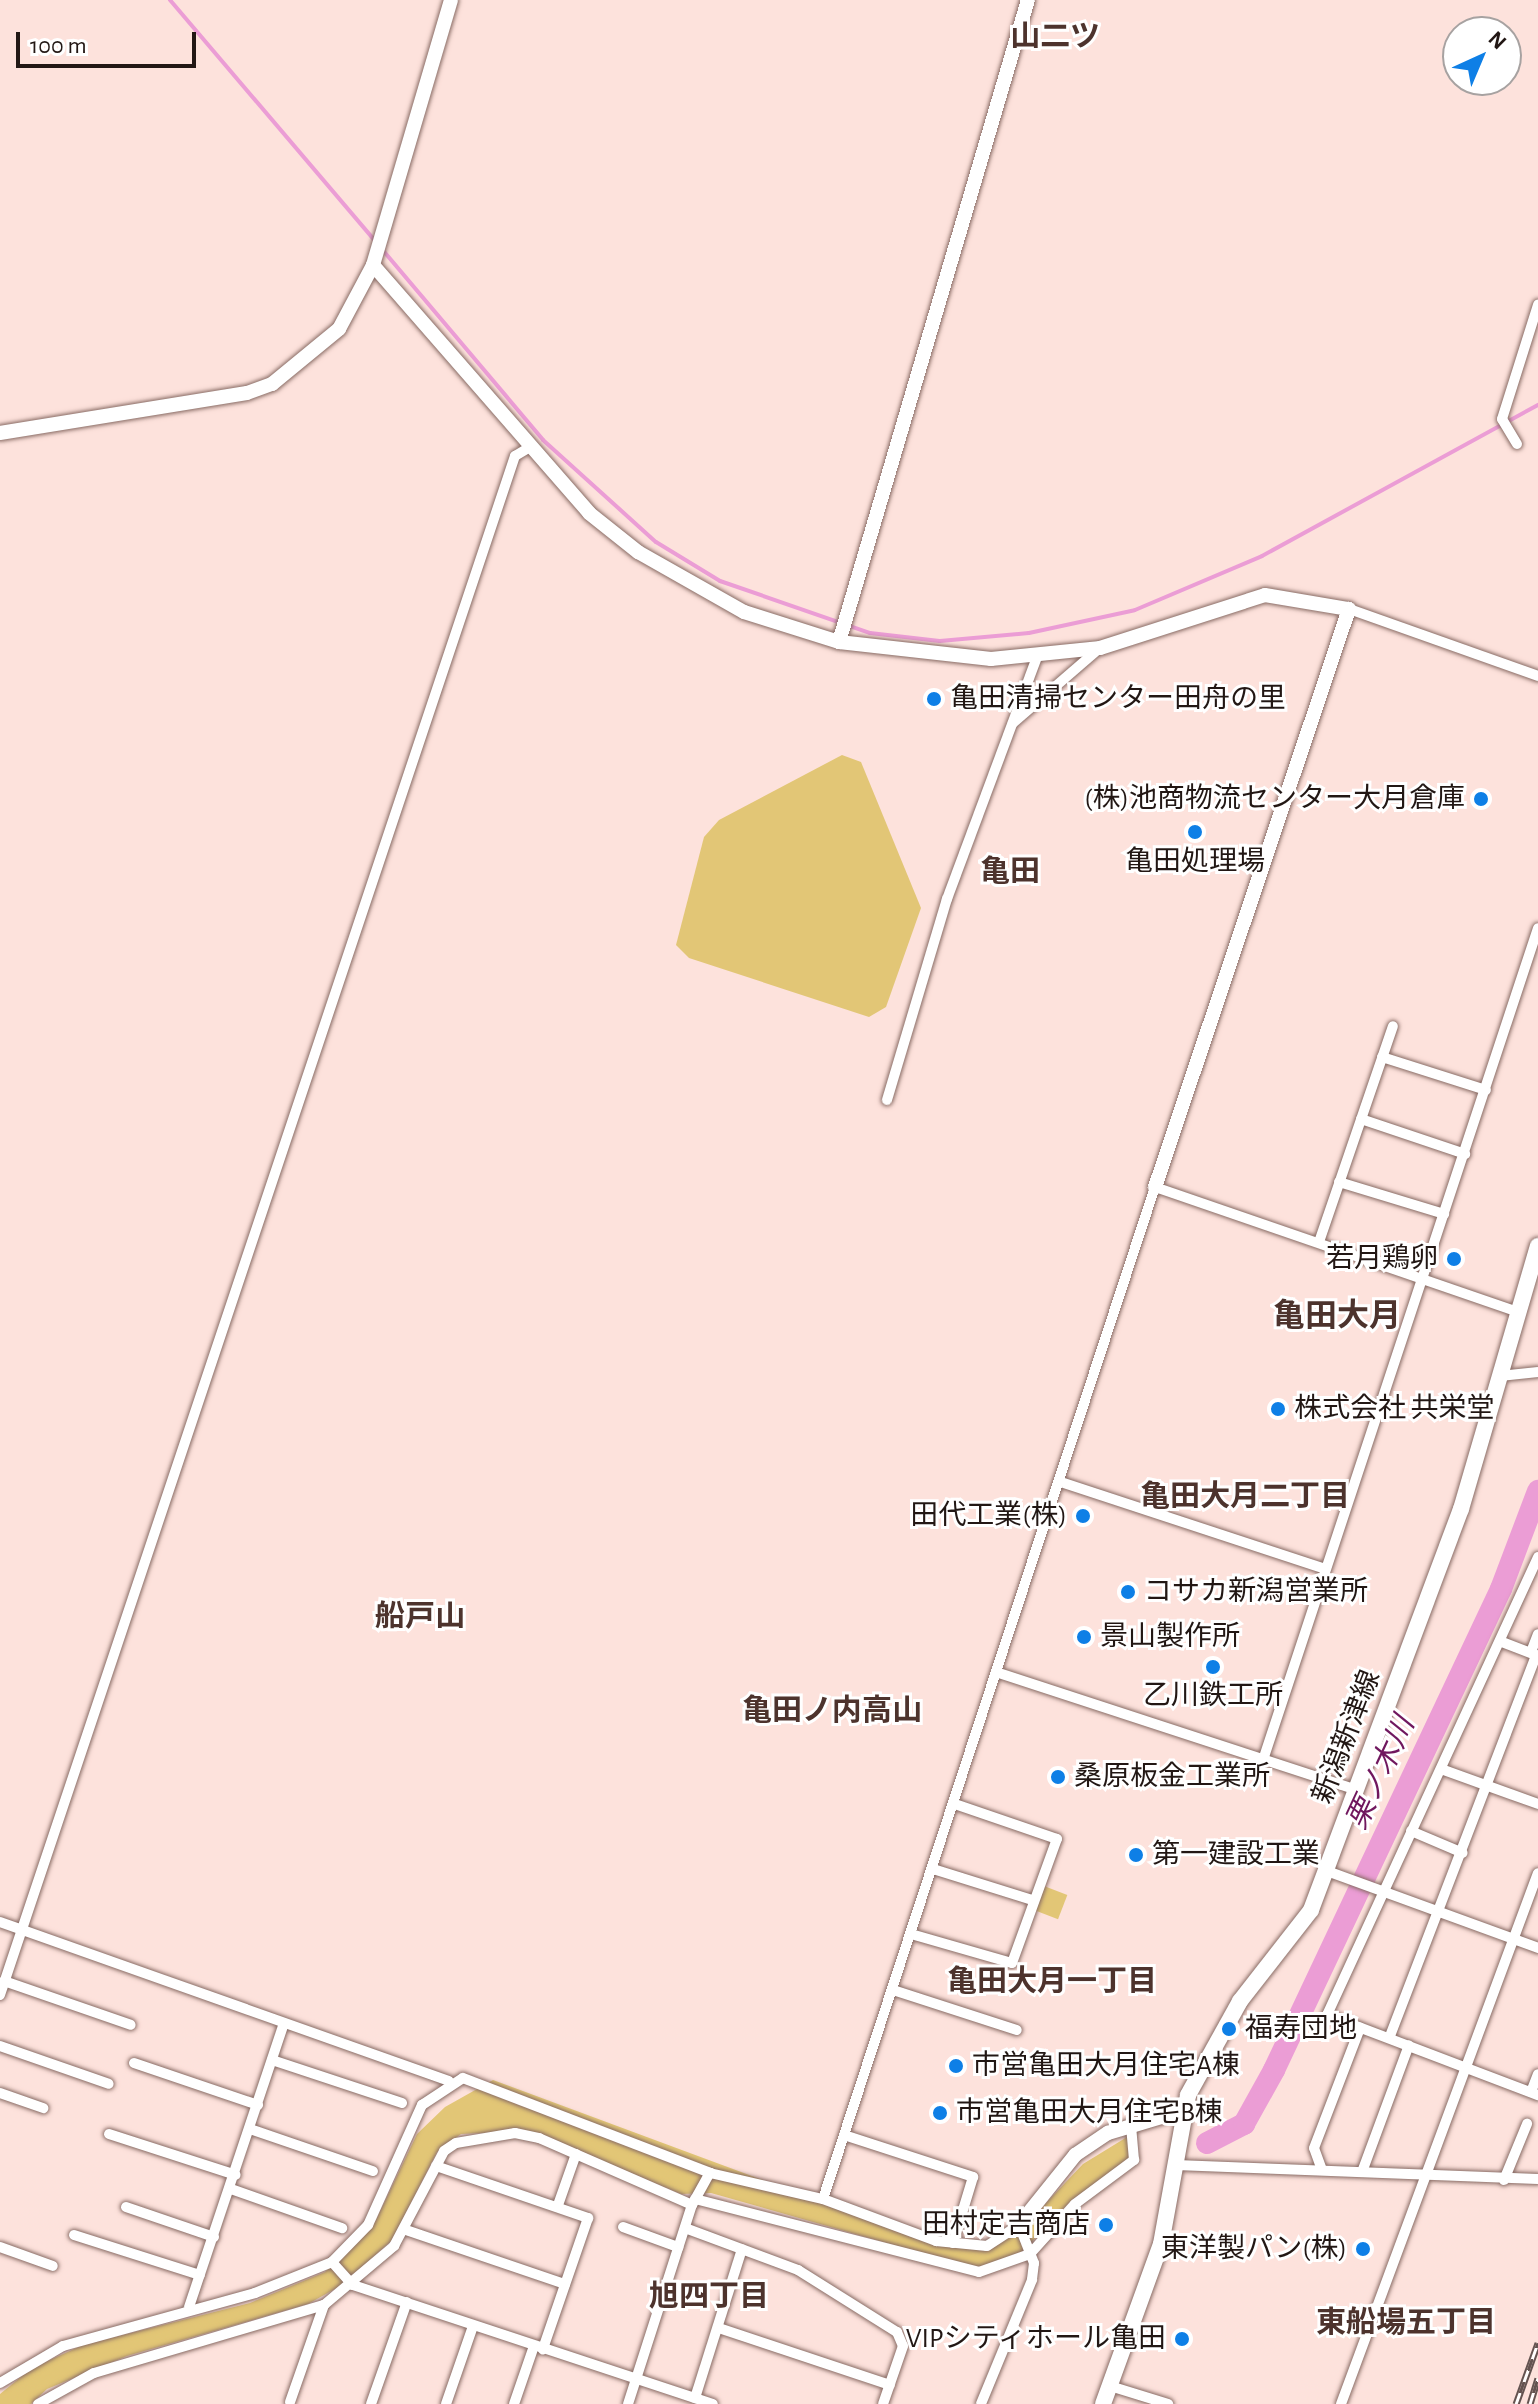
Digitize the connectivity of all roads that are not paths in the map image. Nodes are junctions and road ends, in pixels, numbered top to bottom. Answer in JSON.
{"nodes":[{"id":1,"x":451,"y":0,"type":"edge"},
{"id":2,"x":1028,"y":0,"type":"edge"},
{"id":3,"x":374,"y":260,"type":"junction"},
{"id":4,"x":1538,"y":305,"type":"edge"},
{"id":5,"x":0,"y":433,"type":"edge"},
{"id":6,"x":1517,"y":444,"type":"dead end"},
{"id":7,"x":530,"y":447,"type":"junction"},
{"id":8,"x":1349,"y":609,"type":"junction"},
{"id":9,"x":840,"y":639,"type":"junction"},
{"id":10,"x":1100,"y":648,"type":"junction"},
{"id":11,"x":1037,"y":657,"type":"junction"},
{"id":12,"x":1538,"y":676,"type":"edge"},
{"id":13,"x":1012,"y":725,"type":"junction"},
{"id":14,"x":1538,"y":928,"type":"edge"},
{"id":15,"x":1393,"y":1026,"type":"dead end"},
{"id":16,"x":1382,"y":1057,"type":"junction"},
{"id":17,"x":1486,"y":1090,"type":"junction"},
{"id":18,"x":887,"y":1100,"type":"dead end"},
{"id":19,"x":1361,"y":1119,"type":"junction"},
{"id":20,"x":1465,"y":1154,"type":"junction"},
{"id":21,"x":1339,"y":1182,"type":"junction"},
{"id":22,"x":1155,"y":1187,"type":"junction"},
{"id":23,"x":1444,"y":1214,"type":"junction"},
{"id":24,"x":1319,"y":1242,"type":"junction"},
{"id":25,"x":1538,"y":1246,"type":"edge"},
{"id":26,"x":1422,"y":1278,"type":"junction"},
{"id":27,"x":1518,"y":1312,"type":"junction"},
{"id":28,"x":1538,"y":1372,"type":"edge"},
{"id":29,"x":1500,"y":1376,"type":"junction"},
{"id":30,"x":1064,"y":1483,"type":"junction"},
{"id":31,"x":1538,"y":1557,"type":"edge"},
{"id":32,"x":1325,"y":1569,"type":"junction"},
{"id":33,"x":1538,"y":1634,"type":"edge"},
{"id":34,"x":1502,"y":1642,"type":"junction"},
{"id":35,"x":1535,"y":1654,"type":"edge"},
{"id":36,"x":996,"y":1672,"type":"junction"},
{"id":37,"x":1263,"y":1760,"type":"junction"},
{"id":38,"x":1441,"y":1769,"type":"junction"},
{"id":39,"x":1485,"y":1785,"type":"junction"},
{"id":40,"x":1355,"y":1789,"type":"junction"},
{"id":41,"x":955,"y":1804,"type":"junction"},
{"id":42,"x":1538,"y":1804,"type":"edge"},
{"id":43,"x":1411,"y":1831,"type":"junction"},
{"id":44,"x":1463,"y":1853,"type":"junction"},
{"id":45,"x":933,"y":1869,"type":"junction"},
{"id":46,"x":1327,"y":1871,"type":"junction"},
{"id":47,"x":1538,"y":1873,"type":"edge"},
{"id":48,"x":1377,"y":1886,"type":"junction"},
{"id":49,"x":1032,"y":1900,"type":"junction"},
{"id":50,"x":1441,"y":1910,"type":"junction"},
{"id":51,"x":0,"y":1922,"type":"edge"},
{"id":52,"x":23,"y":1929,"type":"junction"},
{"id":53,"x":911,"y":1934,"type":"junction"},
{"id":54,"x":1513,"y":1938,"type":"junction"},
{"id":55,"x":1538,"y":1948,"type":"edge"},
{"id":56,"x":4,"y":1981,"type":"junction"},
{"id":57,"x":893,"y":1990,"type":"junction"},
{"id":58,"x":0,"y":1994,"type":"edge"},
{"id":59,"x":284,"y":2023,"type":"junction"},
{"id":60,"x":131,"y":2025,"type":"dead end"},
{"id":61,"x":1360,"y":2028,"type":"junction"},
{"id":62,"x":1017,"y":2030,"type":"dead end"},
{"id":63,"x":1390,"y":2036,"type":"junction"},
{"id":64,"x":1409,"y":2045,"type":"junction"},
{"id":65,"x":0,"y":2046,"type":"edge"},
{"id":66,"x":272,"y":2060,"type":"junction"},
{"id":67,"x":134,"y":2063,"type":"dead end"},
{"id":68,"x":1463,"y":2065,"type":"junction"},
{"id":69,"x":1538,"y":2074,"type":"edge"},
{"id":70,"x":449,"y":2081,"type":"junction"},
{"id":71,"x":109,"y":2084,"type":"dead end"},
{"id":72,"x":0,"y":2093,"type":"edge"},
{"id":73,"x":1535,"y":2094,"type":"edge"},
{"id":74,"x":402,"y":2103,"type":"dead end"},
{"id":75,"x":258,"y":2105,"type":"junction"},
{"id":76,"x":43,"y":2108,"type":"dead end"},
{"id":77,"x":1185,"y":2110,"type":"junction"},
{"id":78,"x":1527,"y":2124,"type":"dead end"},
{"id":79,"x":1131,"y":2126,"type":"junction"},
{"id":80,"x":250,"y":2129,"type":"junction"},
{"id":81,"x":109,"y":2134,"type":"dead end"},
{"id":82,"x":844,"y":2135,"type":"junction"},
{"id":83,"x":576,"y":2154,"type":"junction"},
{"id":84,"x":1176,"y":2165,"type":"junction"},
{"id":85,"x":436,"y":2166,"type":"junction"},
{"id":86,"x":1322,"y":2170,"type":"junction"},
{"id":87,"x":373,"y":2171,"type":"dead end"},
{"id":88,"x":1362,"y":2172,"type":"junction"},
{"id":89,"x":710,"y":2173,"type":"junction"},
{"id":90,"x":1425,"y":2174,"type":"junction"},
{"id":91,"x":236,"y":2175,"type":"junction"},
{"id":92,"x":1538,"y":2179,"type":"edge"},
{"id":93,"x":1504,"y":2180,"type":"junction"},
{"id":94,"x":231,"y":2189,"type":"junction"},
{"id":95,"x":823,"y":2199,"type":"junction"},
{"id":96,"x":694,"y":2202,"type":"junction"},
{"id":97,"x":558,"y":2205,"type":"junction"},
{"id":98,"x":126,"y":2207,"type":"dead end"},
{"id":99,"x":1019,"y":2225,"type":"junction"},
{"id":100,"x":623,"y":2227,"type":"dead end"},
{"id":101,"x":342,"y":2228,"type":"dead end"},
{"id":102,"x":685,"y":2228,"type":"junction"},
{"id":103,"x":406,"y":2230,"type":"junction"},
{"id":104,"x":74,"y":2235,"type":"dead end"},
{"id":105,"x":214,"y":2237,"type":"junction"},
{"id":106,"x":953,"y":2243,"type":"junction"},
{"id":107,"x":0,"y":2247,"type":"edge"},
{"id":108,"x":678,"y":2247,"type":"junction"},
{"id":109,"x":742,"y":2249,"type":"junction"},
{"id":110,"x":1030,"y":2254,"type":"junction"},
{"id":111,"x":332,"y":2262,"type":"junction"},
{"id":112,"x":53,"y":2266,"type":"dead end"},
{"id":113,"x":200,"y":2275,"type":"junction"},
{"id":114,"x":565,"y":2284,"type":"junction"},
{"id":115,"x":353,"y":2285,"type":"junction"},
{"id":116,"x":407,"y":2302,"type":"junction"},
{"id":117,"x":324,"y":2305,"type":"junction"},
{"id":118,"x":189,"y":2307,"type":"junction"},
{"id":119,"x":473,"y":2326,"type":"junction"},
{"id":120,"x":719,"y":2328,"type":"junction"},
{"id":121,"x":538,"y":2348,"type":"junction"},
{"id":122,"x":636,"y":2379,"type":"junction"},
{"id":123,"x":0,"y":2383,"type":"edge"},
{"id":124,"x":890,"y":2385,"type":"junction"},
{"id":125,"x":1110,"y":2386,"type":"junction"},
{"id":126,"x":695,"y":2398,"type":"junction"},
{"id":127,"x":290,"y":2402,"type":"dead end"},
{"id":128,"x":38,"y":2404,"type":"edge"},
{"id":129,"x":371,"y":2404,"type":"edge"},
{"id":130,"x":446,"y":2404,"type":"edge"},
{"id":131,"x":514,"y":2404,"type":"edge"},
{"id":132,"x":628,"y":2404,"type":"edge"},
{"id":133,"x":713,"y":2404,"type":"edge"},
{"id":134,"x":883,"y":2404,"type":"edge"},
{"id":135,"x":981,"y":2404,"type":"edge"},
{"id":136,"x":1103,"y":2404,"type":"edge"},
{"id":137,"x":1168,"y":2404,"type":"edge"},
{"id":138,"x":1341,"y":2404,"type":"edge"}],
"edges":[{"from":1,"to":3,"type":"street"},
{"from":2,"to":9,"type":"street"},
{"from":3,"to":5,"type":"street"},
{"from":3,"to":7,"type":"street"},
{"from":4,"to":6,"type":"street"},
{"from":7,"to":9,"type":"street"},
{"from":7,"to":52,"type":"street"},
{"from":8,"to":10,"type":"street"},
{"from":8,"to":12,"type":"street"},
{"from":8,"to":22,"type":"street"},
{"from":9,"to":11,"type":"street"},
{"from":10,"to":11,"type":"street"},
{"from":10,"to":13,"type":"street"},
{"from":11,"to":13,"type":"street"},
{"from":13,"to":18,"type":"street"},
{"from":14,"to":17,"type":"street"},
{"from":15,"to":16,"type":"street"},
{"from":16,"to":17,"type":"street"},
{"from":16,"to":19,"type":"street"},
{"from":17,"to":20,"type":"street"},
{"from":19,"to":20,"type":"street"},
{"from":19,"to":21,"type":"street"},
{"from":20,"to":23,"type":"street"},
{"from":21,"to":23,"type":"street"},
{"from":21,"to":24,"type":"street"},
{"from":22,"to":24,"type":"street"},
{"from":22,"to":30,"type":"street"},
{"from":23,"to":26,"type":"street"},
{"from":24,"to":26,"type":"street"},
{"from":25,"to":27,"type":"main road","name":"新潟新津線"},
{"from":26,"to":27,"type":"street"},
{"from":26,"to":32,"type":"street"},
{"from":27,"to":29,"type":"main road","name":"新潟新津線"},
{"from":28,"to":29,"type":"street"},
{"from":29,"to":40,"type":"main road","name":"新潟新津線"},
{"from":30,"to":32,"type":"street"},
{"from":30,"to":36,"type":"street"},
{"from":31,"to":34,"type":"street"},
{"from":32,"to":37,"type":"street"},
{"from":33,"to":35,"type":"street"},
{"from":34,"to":35,"type":"street"},
{"from":34,"to":38,"type":"street"},
{"from":35,"to":39,"type":"street"},
{"from":36,"to":37,"type":"street"},
{"from":36,"to":41,"type":"street"},
{"from":37,"to":40,"type":"street"},
{"from":38,"to":39,"type":"street"},
{"from":38,"to":43,"type":"street"},
{"from":39,"to":42,"type":"street"},
{"from":39,"to":44,"type":"street"},
{"from":40,"to":46,"type":"main road","name":"新潟新津線"},
{"from":41,"to":45,"type":"street"},
{"from":41,"to":49,"type":"street"},
{"from":43,"to":44,"type":"street"},
{"from":43,"to":48,"type":"street"},
{"from":44,"to":50,"type":"street"},
{"from":45,"to":49,"type":"street"},
{"from":45,"to":53,"type":"street"},
{"from":46,"to":48,"type":"street"},
{"from":46,"to":77,"type":"main road","name":"新潟新津線"},
{"from":47,"to":54,"type":"street"},
{"from":48,"to":50,"type":"street"},
{"from":48,"to":61,"type":"street"},
{"from":49,"to":53,"type":"street"},
{"from":50,"to":54,"type":"street"},
{"from":50,"to":63,"type":"street"},
{"from":51,"to":52,"type":"street"},
{"from":52,"to":56,"type":"street"},
{"from":52,"to":59,"type":"street"},
{"from":53,"to":57,"type":"street"},
{"from":54,"to":55,"type":"street"},
{"from":54,"to":68,"type":"street"},
{"from":56,"to":58,"type":"street"},
{"from":56,"to":60,"type":"street"},
{"from":57,"to":62,"type":"street"},
{"from":57,"to":82,"type":"street"},
{"from":59,"to":66,"type":"street"},
{"from":59,"to":70,"type":"street"},
{"from":61,"to":63,"type":"street"},
{"from":61,"to":86,"type":"street"},
{"from":63,"to":64,"type":"street"},
{"from":64,"to":68,"type":"street"},
{"from":64,"to":88,"type":"street"},
{"from":65,"to":71,"type":"street"},
{"from":66,"to":74,"type":"street"},
{"from":66,"to":75,"type":"street"},
{"from":67,"to":75,"type":"street"},
{"from":68,"to":73,"type":"street"},
{"from":68,"to":90,"type":"street"},
{"from":69,"to":73,"type":"street"},
{"from":70,"to":89,"type":"street"},
{"from":70,"to":111,"type":"street"},
{"from":72,"to":76,"type":"street"},
{"from":75,"to":80,"type":"street"},
{"from":77,"to":79,"type":"street"},
{"from":77,"to":84,"type":"main road","name":"新潟新津線"},
{"from":78,"to":93,"type":"street"},
{"from":79,"to":99,"type":"street"},
{"from":79,"to":110,"type":"street"},
{"from":80,"to":87,"type":"street"},
{"from":80,"to":91,"type":"street"},
{"from":81,"to":91,"type":"street"},
{"from":82,"to":95,"type":"street"},
{"from":82,"to":106,"type":"street"},
{"from":83,"to":85,"type":"street"},
{"from":83,"to":96,"type":"street"},
{"from":83,"to":97,"type":"street"},
{"from":84,"to":86,"type":"street"},
{"from":84,"to":125,"type":"main road","name":"新潟新津線"},
{"from":85,"to":97,"type":"street"},
{"from":85,"to":103,"type":"street"},
{"from":86,"to":88,"type":"street"},
{"from":88,"to":90,"type":"street"},
{"from":89,"to":95,"type":"street"},
{"from":89,"to":96,"type":"street"},
{"from":90,"to":93,"type":"street"},
{"from":90,"to":138,"type":"street"},
{"from":91,"to":94,"type":"street"},
{"from":92,"to":93,"type":"street"},
{"from":94,"to":101,"type":"street"},
{"from":94,"to":105,"type":"street"},
{"from":95,"to":106,"type":"street"},
{"from":96,"to":102,"type":"street"},
{"from":96,"to":110,"type":"street"},
{"from":97,"to":114,"type":"street"},
{"from":98,"to":105,"type":"street"},
{"from":99,"to":106,"type":"street"},
{"from":99,"to":110,"type":"street"},
{"from":100,"to":108,"type":"street"},
{"from":102,"to":108,"type":"street"},
{"from":102,"to":109,"type":"street"},
{"from":103,"to":114,"type":"street"},
{"from":103,"to":115,"type":"street"},
{"from":104,"to":113,"type":"street"},
{"from":105,"to":113,"type":"street"},
{"from":107,"to":112,"type":"street"},
{"from":108,"to":122,"type":"street"},
{"from":109,"to":120,"type":"street"},
{"from":109,"to":124,"type":"street"},
{"from":110,"to":135,"type":"street"},
{"from":111,"to":115,"type":"street"},
{"from":111,"to":118,"type":"street"},
{"from":113,"to":118,"type":"street"},
{"from":114,"to":121,"type":"street"},
{"from":115,"to":116,"type":"street"},
{"from":115,"to":117,"type":"street"},
{"from":116,"to":119,"type":"street"},
{"from":116,"to":129,"type":"street"},
{"from":117,"to":127,"type":"street"},
{"from":117,"to":128,"type":"street"},
{"from":118,"to":123,"type":"street"},
{"from":119,"to":121,"type":"street"},
{"from":119,"to":130,"type":"street"},
{"from":120,"to":124,"type":"street"},
{"from":120,"to":126,"type":"street"},
{"from":121,"to":122,"type":"street"},
{"from":121,"to":131,"type":"street"},
{"from":122,"to":126,"type":"street"},
{"from":122,"to":132,"type":"street"},
{"from":124,"to":134,"type":"street"},
{"from":125,"to":136,"type":"main road","name":"新潟新津線"},
{"from":125,"to":137,"type":"street"},
{"from":126,"to":133,"type":"street"}]}
